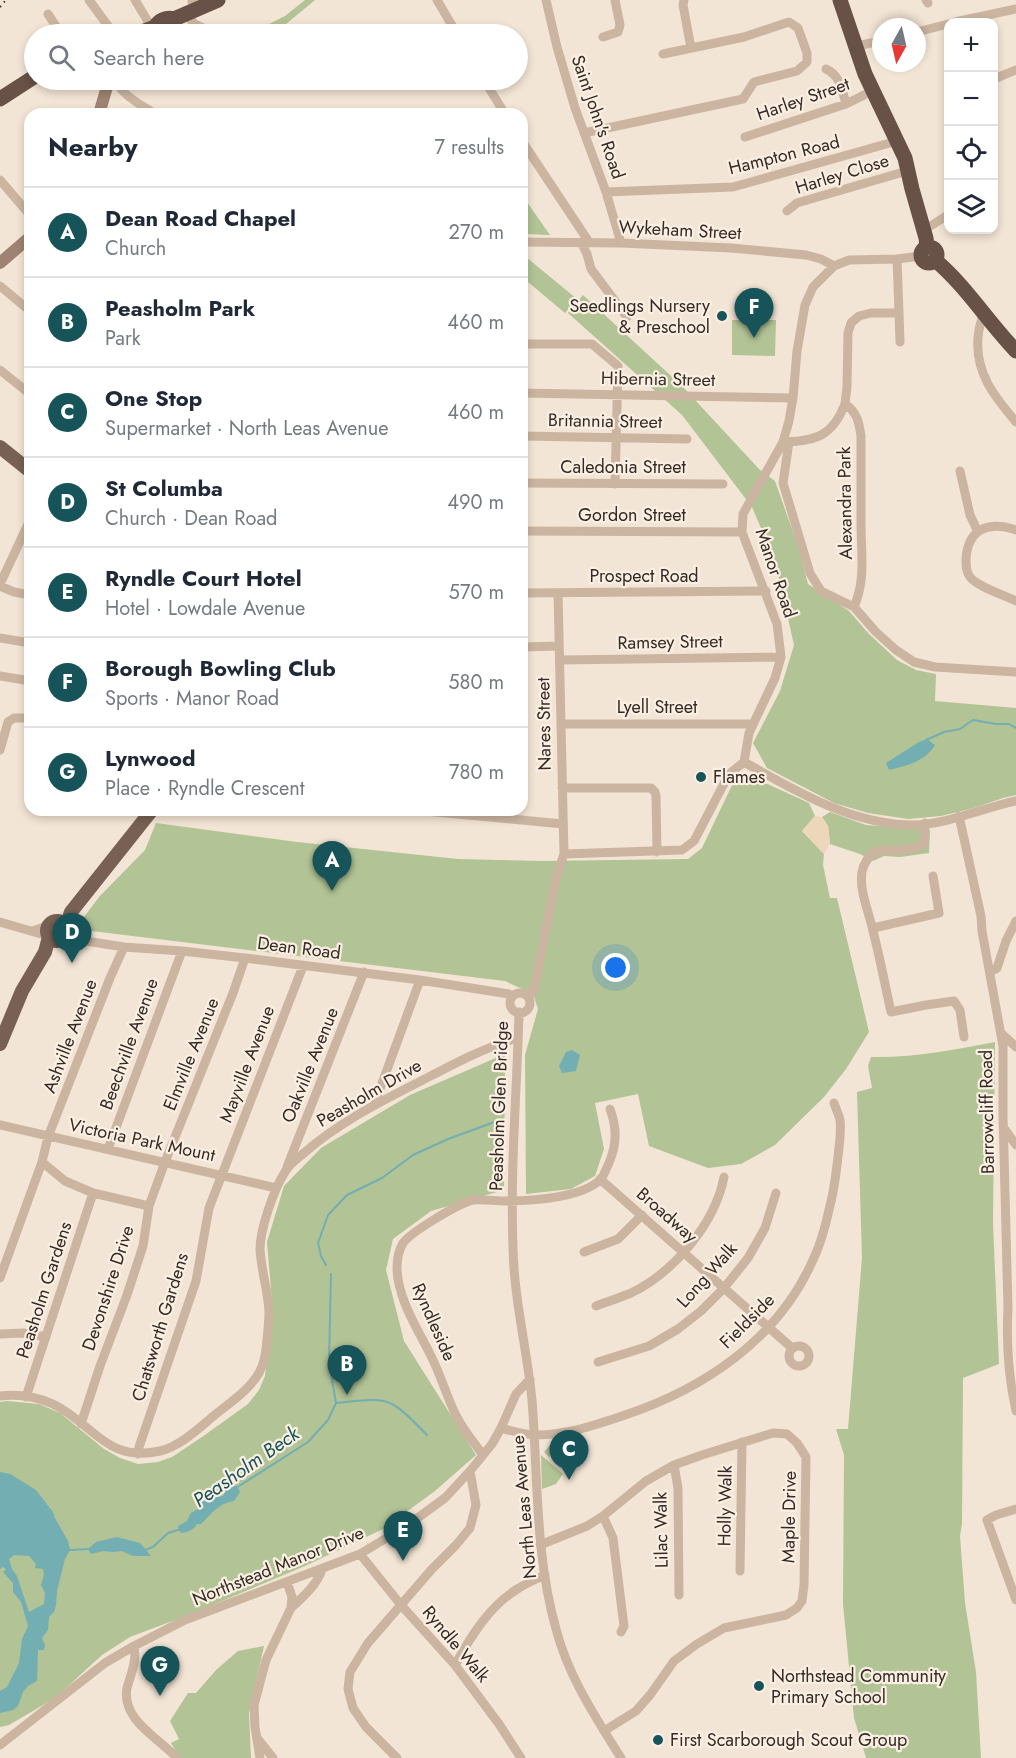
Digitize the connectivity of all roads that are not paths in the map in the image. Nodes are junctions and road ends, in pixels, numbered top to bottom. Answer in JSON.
{"nodes":[{"id":1,"x":89,"y":0,"type":"edge"},
{"id":2,"x":135,"y":0,"type":"edge"},
{"id":3,"x":218,"y":0,"type":"edge"},
{"id":4,"x":437,"y":0,"type":"edge"},
{"id":5,"x":546,"y":0,"type":"edge"},
{"id":6,"x":615,"y":0,"type":"edge"},
{"id":7,"x":684,"y":0,"type":"edge"},
{"id":8,"x":840,"y":0,"type":"edge"},
{"id":9,"x":189,"y":7,"type":"edge"},
{"id":10,"x":1016,"y":9,"type":"edge"},
{"id":11,"x":48,"y":14,"type":"dead end"},
{"id":12,"x":974,"y":18,"type":"edge"},
{"id":13,"x":55,"y":24,"type":"edge"},
{"id":14,"x":107,"y":24,"type":"edge"},
{"id":15,"x":151,"y":24,"type":"edge"},
{"id":16,"x":172,"y":24,"type":"edge"},
{"id":17,"x":195,"y":24,"type":"edge"},
{"id":18,"x":452,"y":24,"type":"edge"},
{"id":19,"x":944,"y":25,"type":"edge"},
{"id":20,"x":926,"y":30,"type":"edge"},
{"id":21,"x":603,"y":37,"type":"dead end"},
{"id":22,"x":872,"y":43,"type":"edge"},
{"id":23,"x":856,"y":46,"type":"junction"},
{"id":24,"x":691,"y":48,"type":"junction"},
{"id":25,"x":663,"y":54,"type":"dead end"},
{"id":26,"x":826,"y":69,"type":"dead end"},
{"id":27,"x":1016,"y":70,"type":"edge"},
{"id":28,"x":998,"y":78,"type":"edge"},
{"id":29,"x":24,"y":83,"type":"edge"},
{"id":30,"x":105,"y":90,"type":"edge"},
{"id":31,"x":121,"y":90,"type":"edge"},
{"id":32,"x":490,"y":90,"type":"edge"},
{"id":33,"x":872,"y":91,"type":"junction"},
{"id":34,"x":128,"y":97,"type":"junction"},
{"id":35,"x":0,"y":99,"type":"edge"},
{"id":36,"x":846,"y":104,"type":"junction"},
{"id":37,"x":99,"y":108,"type":"edge"},
{"id":38,"x":145,"y":108,"type":"edge"},
{"id":39,"x":501,"y":108,"type":"edge"},
{"id":40,"x":584,"y":133,"type":"junction"},
{"id":41,"x":745,"y":137,"type":"dead end"},
{"id":42,"x":897,"y":141,"type":"junction"},
{"id":43,"x":528,"y":151,"type":"edge"},
{"id":44,"x":907,"y":171,"type":"junction"},
{"id":45,"x":0,"y":180,"type":"edge"},
{"id":46,"x":606,"y":192,"type":"junction"},
{"id":47,"x":24,"y":208,"type":"edge"},
{"id":48,"x":787,"y":211,"type":"dead end"},
{"id":49,"x":944,"y":218,"type":"edge"},
{"id":50,"x":924,"y":230,"type":"junction"},
{"id":51,"x":528,"y":242,"type":"edge"},
{"id":52,"x":585,"y":242,"type":"junction"},
{"id":53,"x":621,"y":243,"type":"junction"},
{"id":54,"x":24,"y":247,"type":"edge"},
{"id":55,"x":927,"y":255,"type":"junction"},
{"id":56,"x":897,"y":259,"type":"junction"},
{"id":57,"x":0,"y":263,"type":"edge"},
{"id":58,"x":834,"y":266,"type":"junction"},
{"id":59,"x":0,"y":286,"type":"edge"},
{"id":60,"x":24,"y":306,"type":"edge"},
{"id":61,"x":899,"y":313,"type":"junction"},
{"id":62,"x":984,"y":314,"type":"junction"},
{"id":63,"x":627,"y":317,"type":"dead end"},
{"id":64,"x":900,"y":342,"type":"dead end"},
{"id":65,"x":528,"y":344,"type":"edge"},
{"id":66,"x":1016,"y":351,"type":"edge"},
{"id":67,"x":0,"y":370,"type":"edge"},
{"id":68,"x":24,"y":389,"type":"edge"},
{"id":69,"x":528,"y":393,"type":"edge"},
{"id":70,"x":617,"y":395,"type":"junction"},
{"id":71,"x":793,"y":398,"type":"junction"},
{"id":72,"x":845,"y":404,"type":"junction"},
{"id":73,"x":1016,"y":422,"type":"edge"},
{"id":74,"x":528,"y":436,"type":"edge"},
{"id":75,"x":616,"y":438,"type":"junction"},
{"id":76,"x":687,"y":439,"type":"dead end"},
{"id":77,"x":786,"y":442,"type":"junction"},
{"id":78,"x":0,"y":447,"type":"edge"},
{"id":79,"x":0,"y":455,"type":"edge"},
{"id":80,"x":24,"y":466,"type":"edge"},
{"id":81,"x":960,"y":471,"type":"dead end"},
{"id":82,"x":24,"y":473,"type":"edge"},
{"id":83,"x":528,"y":483,"type":"edge"},
{"id":84,"x":615,"y":484,"type":"junction"},
{"id":85,"x":723,"y":484,"type":"dead end"},
{"id":86,"x":1016,"y":530,"type":"edge"},
{"id":87,"x":528,"y":531,"type":"edge"},
{"id":88,"x":742,"y":532,"type":"junction"},
{"id":89,"x":978,"y":532,"type":"junction"},
{"id":90,"x":24,"y":533,"type":"edge"},
{"id":91,"x":0,"y":585,"type":"edge"},
{"id":92,"x":766,"y":591,"type":"junction"},
{"id":93,"x":528,"y":593,"type":"edge"},
{"id":94,"x":558,"y":593,"type":"junction"},
{"id":95,"x":24,"y":594,"type":"edge"},
{"id":96,"x":1016,"y":601,"type":"edge"},
{"id":97,"x":854,"y":607,"type":"junction"},
{"id":98,"x":0,"y":638,"type":"edge"},
{"id":99,"x":24,"y":642,"type":"edge"},
{"id":100,"x":559,"y":646,"type":"junction"},
{"id":101,"x":528,"y":647,"type":"edge"},
{"id":102,"x":781,"y":657,"type":"junction"},
{"id":103,"x":560,"y":660,"type":"junction"},
{"id":104,"x":1016,"y":672,"type":"edge"},
{"id":105,"x":0,"y":676,"type":"edge"},
{"id":106,"x":24,"y":680,"type":"edge"},
{"id":107,"x":24,"y":718,"type":"edge"},
{"id":108,"x":561,"y":724,"type":"junction"},
{"id":109,"x":753,"y":724,"type":"junction"},
{"id":110,"x":0,"y":750,"type":"edge"},
{"id":111,"x":744,"y":762,"type":"junction"},
{"id":112,"x":562,"y":788,"type":"junction"},
{"id":113,"x":1016,"y":801,"type":"edge"},
{"id":114,"x":140,"y":816,"type":"edge"},
{"id":115,"x":147,"y":816,"type":"edge"},
{"id":116,"x":497,"y":816,"type":"edge"},
{"id":117,"x":959,"y":816,"type":"junction"},
{"id":118,"x":925,"y":823,"type":"junction"},
{"id":119,"x":563,"y":824,"type":"junction"},
{"id":120,"x":657,"y":852,"type":"junction"},
{"id":121,"x":564,"y":854,"type":"junction"},
{"id":122,"x":104,"y":870,"type":"junction"},
{"id":123,"x":933,"y":876,"type":"dead end"},
{"id":124,"x":1016,"y":921,"type":"edge"},
{"id":125,"x":0,"y":922,"type":"edge"},
{"id":126,"x":873,"y":928,"type":"junction"},
{"id":127,"x":57,"y":932,"type":"junction"},
{"id":128,"x":124,"y":947,"type":"junction"},
{"id":129,"x":182,"y":951,"type":"junction"},
{"id":130,"x":245,"y":958,"type":"junction"},
{"id":131,"x":303,"y":966,"type":"junction"},
{"id":132,"x":364,"y":972,"type":"junction"},
{"id":133,"x":990,"y":972,"type":"junction"},
{"id":134,"x":420,"y":980,"type":"junction"},
{"id":135,"x":513,"y":996,"type":"junction"},
{"id":136,"x":528,"y":997,"type":"junction"},
{"id":137,"x":519,"y":1012,"type":"junction"},
{"id":138,"x":1002,"y":1034,"type":"junction"},
{"id":139,"x":964,"y":1037,"type":"dead end"},
{"id":140,"x":518,"y":1038,"type":"junction"},
{"id":141,"x":0,"y":1044,"type":"edge"},
{"id":142,"x":1016,"y":1047,"type":"edge"},
{"id":143,"x":834,"y":1103,"type":"dead end"},
{"id":144,"x":374,"y":1105,"type":"junction"},
{"id":145,"x":610,"y":1109,"type":"dead end"},
{"id":146,"x":0,"y":1125,"type":"edge"},
{"id":147,"x":1003,"y":1126,"type":"junction"},
{"id":148,"x":48,"y":1137,"type":"junction"},
{"id":149,"x":1016,"y":1145,"type":"edge"},
{"id":150,"x":108,"y":1149,"type":"junction"},
{"id":151,"x":42,"y":1162,"type":"junction"},
{"id":152,"x":165,"y":1162,"type":"junction"},
{"id":153,"x":286,"y":1169,"type":"junction"},
{"id":154,"x":222,"y":1174,"type":"junction"},
{"id":155,"x":724,"y":1178,"type":"dead end"},
{"id":156,"x":600,"y":1179,"type":"junction"},
{"id":157,"x":276,"y":1188,"type":"junction"},
{"id":158,"x":93,"y":1193,"type":"junction"},
{"id":159,"x":776,"y":1193,"type":"dead end"},
{"id":160,"x":512,"y":1201,"type":"junction"},
{"id":161,"x":149,"y":1206,"type":"junction"},
{"id":162,"x":642,"y":1215,"type":"junction"},
{"id":163,"x":683,"y":1251,"type":"junction"},
{"id":164,"x":584,"y":1252,"type":"dead end"},
{"id":165,"x":0,"y":1278,"type":"edge"},
{"id":166,"x":724,"y":1288,"type":"junction"},
{"id":167,"x":596,"y":1306,"type":"dead end"},
{"id":168,"x":769,"y":1328,"type":"junction"},
{"id":169,"x":0,"y":1334,"type":"edge"},
{"id":170,"x":46,"y":1337,"type":"junction"},
{"id":171,"x":792,"y":1348,"type":"dead end"},
{"id":172,"x":598,"y":1362,"type":"dead end"},
{"id":173,"x":530,"y":1379,"type":"junction"},
{"id":174,"x":0,"y":1396,"type":"edge"},
{"id":175,"x":26,"y":1397,"type":"junction"},
{"id":176,"x":1016,"y":1411,"type":"edge"},
{"id":177,"x":81,"y":1424,"type":"junction"},
{"id":178,"x":501,"y":1428,"type":"junction"},
{"id":179,"x":534,"y":1436,"type":"junction"},
{"id":180,"x":742,"y":1442,"type":"junction"},
{"id":181,"x":138,"y":1454,"type":"junction"},
{"id":182,"x":483,"y":1455,"type":"junction"},
{"id":183,"x":674,"y":1465,"type":"junction"},
{"id":184,"x":470,"y":1472,"type":"junction"},
{"id":185,"x":1016,"y":1509,"type":"edge"},
{"id":186,"x":603,"y":1516,"type":"junction"},
{"id":187,"x":540,"y":1545,"type":"junction"},
{"id":188,"x":360,"y":1554,"type":"junction"},
{"id":189,"x":322,"y":1569,"type":"junction"},
{"id":190,"x":740,"y":1571,"type":"dead end"},
{"id":191,"x":545,"y":1575,"type":"junction"},
{"id":192,"x":287,"y":1582,"type":"junction"},
{"id":193,"x":679,"y":1595,"type":"dead end"},
{"id":194,"x":1016,"y":1600,"type":"edge"},
{"id":195,"x":401,"y":1605,"type":"junction"},
{"id":196,"x":291,"y":1608,"type":"junction"},
{"id":197,"x":621,"y":1632,"type":"dead end"},
{"id":198,"x":134,"y":1646,"type":"junction"},
{"id":199,"x":455,"y":1665,"type":"junction"},
{"id":200,"x":604,"y":1731,"type":"junction"},
{"id":201,"x":257,"y":1738,"type":"junction"},
{"id":202,"x":0,"y":1745,"type":"edge"},
{"id":203,"x":177,"y":1758,"type":"edge"},
{"id":204,"x":260,"y":1758,"type":"edge"},
{"id":205,"x":273,"y":1758,"type":"edge"},
{"id":206,"x":397,"y":1758,"type":"edge"},
{"id":207,"x":520,"y":1758,"type":"edge"},
{"id":208,"x":621,"y":1758,"type":"edge"}],
"edges":[{"from":1,"to":14,"type":"street"},
{"from":2,"to":15,"type":"street"},
{"from":3,"to":9,"type":"highway"},
{"from":4,"to":18,"type":"street"},
{"from":5,"to":40,"type":"street","name":"Saint John's Road"},
{"from":6,"to":21,"type":"street"},
{"from":7,"to":24,"type":"street"},
{"from":8,"to":23,"type":"highway"},
{"from":9,"to":16,"type":"highway"},
{"from":9,"to":17,"type":"street"},
{"from":10,"to":12,"type":"street"},
{"from":11,"to":13,"type":"street"},
{"from":19,"to":20,"type":"street"},
{"from":22,"to":23,"type":"street"},
{"from":23,"to":33,"type":"highway"},
{"from":24,"to":25,"type":"street"},
{"from":24,"to":40,"type":"street"},
{"from":26,"to":36,"type":"street"},
{"from":27,"to":28,"type":"street"},
{"from":29,"to":35,"type":"highway"},
{"from":30,"to":37,"type":"main road"},
{"from":31,"to":34,"type":"street"},
{"from":32,"to":39,"type":"street"},
{"from":33,"to":36,"type":"street","name":"Harley Street"},
{"from":33,"to":42,"type":"highway"},
{"from":34,"to":37,"type":"street"},
{"from":34,"to":38,"type":"street"},
{"from":36,"to":41,"type":"street","name":"Harley Street"},
{"from":40,"to":46,"type":"street","name":"Saint John's Road"},
{"from":42,"to":44,"type":"highway"},
{"from":42,"to":46,"type":"street","name":"Hampton Road"},
{"from":43,"to":52,"type":"street"},
{"from":44,"to":48,"type":"street","name":"Harley Close"},
{"from":44,"to":50,"type":"highway"},
{"from":45,"to":47,"type":"street"},
{"from":46,"to":53,"type":"street","name":"Saint John's Road"},
{"from":49,"to":50,"type":"street"},
{"from":50,"to":55,"type":"highway"},
{"from":51,"to":52,"type":"street","name":"Wykeham Street"},
{"from":52,"to":53,"type":"street","name":"Wykeham Street"},
{"from":52,"to":63,"type":"street"},
{"from":53,"to":58,"type":"street","name":"Wykeham Street"},
{"from":54,"to":57,"type":"main road"},
{"from":55,"to":56,"type":"street"},
{"from":55,"to":62,"type":"highway"},
{"from":56,"to":58,"type":"street"},
{"from":56,"to":61,"type":"street"},
{"from":58,"to":71,"type":"street","name":"Manor Road"},
{"from":59,"to":60,"type":"street"},
{"from":61,"to":64,"type":"street"},
{"from":61,"to":72,"type":"street","name":"Alexandra Park"},
{"from":62,"to":66,"type":"highway"},
{"from":62,"to":73,"type":"street"},
{"from":65,"to":70,"type":"street"},
{"from":67,"to":68,"type":"street"},
{"from":69,"to":70,"type":"street","name":"Hibernia Street"},
{"from":70,"to":71,"type":"street","name":"Hibernia Street"},
{"from":70,"to":75,"type":"street"},
{"from":71,"to":77,"type":"street","name":"Manor Road"},
{"from":72,"to":77,"type":"street","name":"Alexandra Park"},
{"from":72,"to":97,"type":"street","name":"Alexandra Park"},
{"from":74,"to":75,"type":"street","name":"Britannia Street"},
{"from":75,"to":76,"type":"street","name":"Britannia Street"},
{"from":75,"to":84,"type":"street"},
{"from":77,"to":88,"type":"street","name":"Manor Road"},
{"from":77,"to":97,"type":"street"},
{"from":78,"to":80,"type":"main road"},
{"from":79,"to":82,"type":"main road"},
{"from":81,"to":89,"type":"street"},
{"from":83,"to":84,"type":"street","name":"Caledonia Street"},
{"from":84,"to":85,"type":"street","name":"Caledonia Street"},
{"from":86,"to":89,"type":"street"},
{"from":87,"to":88,"type":"street","name":"Gordon Street"},
{"from":88,"to":92,"type":"street","name":"Manor Road"},
{"from":89,"to":96,"type":"street"},
{"from":90,"to":91,"type":"street"},
{"from":91,"to":95,"type":"street"},
{"from":92,"to":94,"type":"street","name":"Prospect Road"},
{"from":92,"to":102,"type":"street","name":"Manor Road"},
{"from":93,"to":94,"type":"street","name":"Prospect Road"},
{"from":94,"to":100,"type":"street","name":"Nares Street"},
{"from":97,"to":104,"type":"street"},
{"from":98,"to":99,"type":"street"},
{"from":100,"to":101,"type":"street"},
{"from":100,"to":103,"type":"street","name":"Nares Street"},
{"from":102,"to":103,"type":"street","name":"Ramsey Street"},
{"from":102,"to":109,"type":"street","name":"Manor Road"},
{"from":103,"to":108,"type":"street","name":"Nares Street"},
{"from":105,"to":106,"type":"street"},
{"from":107,"to":110,"type":"street"},
{"from":108,"to":109,"type":"street","name":"Lyell Street"},
{"from":108,"to":112,"type":"street","name":"Nares Street"},
{"from":109,"to":111,"type":"street","name":"Manor Road"},
{"from":111,"to":118,"type":"street"},
{"from":111,"to":120,"type":"street"},
{"from":112,"to":119,"type":"street","name":"Nares Street"},
{"from":112,"to":120,"type":"street"},
{"from":113,"to":117,"type":"street"},
{"from":114,"to":122,"type":"main road"},
{"from":115,"to":122,"type":"main road"},
{"from":116,"to":119,"type":"street"},
{"from":117,"to":118,"type":"street"},
{"from":117,"to":133,"type":"street","name":"Barrowcliff Road"},
{"from":118,"to":126,"type":"street"},
{"from":119,"to":121,"type":"street","name":"Nares Street"},
{"from":120,"to":121,"type":"street"},
{"from":121,"to":136,"type":"street"},
{"from":122,"to":127,"type":"main road"},
{"from":123,"to":126,"type":"street"},
{"from":124,"to":133,"type":"street"},
{"from":125,"to":127,"type":"street","name":"Dean Road"},
{"from":126,"to":139,"type":"street"},
{"from":127,"to":128,"type":"street","name":"Dean Road"},
{"from":127,"to":141,"type":"main road"},
{"from":128,"to":129,"type":"street","name":"Dean Road"},
{"from":128,"to":148,"type":"street","name":"Ashville Avenue"},
{"from":129,"to":130,"type":"street","name":"Dean Road"},
{"from":129,"to":150,"type":"street","name":"Beechville Avenue"},
{"from":130,"to":131,"type":"street","name":"Dean Road"},
{"from":130,"to":152,"type":"street","name":"Elmville Avenue"},
{"from":131,"to":132,"type":"street","name":"Dean Road"},
{"from":131,"to":154,"type":"street","name":"Mayville Avenue"},
{"from":132,"to":134,"type":"street","name":"Dean Road"},
{"from":132,"to":153,"type":"street","name":"Oakville Avenue"},
{"from":133,"to":138,"type":"street","name":"Barrowcliff Road"},
{"from":134,"to":135,"type":"street","name":"Dean Road"},
{"from":134,"to":144,"type":"street"},
{"from":135,"to":136,"type":"street"},
{"from":135,"to":137,"type":"street"},
{"from":136,"to":137,"type":"street"},
{"from":137,"to":140,"type":"street","name":"Peasholm Glen Bridge"},
{"from":138,"to":142,"type":"street"},
{"from":138,"to":147,"type":"street","name":"Barrowcliff Road"},
{"from":140,"to":144,"type":"street","name":"Peasholm Drive"},
{"from":140,"to":160,"type":"street","name":"Peasholm Glen Bridge"},
{"from":143,"to":168,"type":"street","name":"Fieldside"},
{"from":144,"to":153,"type":"street","name":"Peasholm Drive"},
{"from":145,"to":156,"type":"street"},
{"from":146,"to":148,"type":"street","name":"Victoria Park Mount"},
{"from":147,"to":149,"type":"street"},
{"from":147,"to":176,"type":"street","name":"Barrowcliff Road"},
{"from":148,"to":150,"type":"street","name":"Victoria Park Mount"},
{"from":148,"to":151,"type":"street","name":"Ashville Avenue"},
{"from":150,"to":152,"type":"street","name":"Victoria Park Mount"},
{"from":151,"to":158,"type":"street"},
{"from":151,"to":165,"type":"street","name":"Ashville Avenue"},
{"from":152,"to":154,"type":"street","name":"Victoria Park Mount"},
{"from":152,"to":161,"type":"street","name":"Devonshire Drive"},
{"from":153,"to":157,"type":"street","name":"Peasholm Drive"},
{"from":154,"to":157,"type":"street","name":"Victoria Park Mount"},
{"from":154,"to":181,"type":"street","name":"Chatsworth Gardens"},
{"from":155,"to":163,"type":"street"},
{"from":156,"to":160,"type":"street","name":"Ryndleside"},
{"from":156,"to":162,"type":"street","name":"Broadway"},
{"from":157,"to":181,"type":"street","name":"Peasholm Drive"},
{"from":158,"to":161,"type":"street"},
{"from":158,"to":170,"type":"street","name":"Peasholm Gardens"},
{"from":159,"to":166,"type":"street","name":"Long Walk"},
{"from":160,"to":173,"type":"street"},
{"from":160,"to":182,"type":"street","name":"Ryndleside"},
{"from":161,"to":177,"type":"street","name":"Devonshire Drive"},
{"from":162,"to":163,"type":"street","name":"Broadway"},
{"from":162,"to":164,"type":"street"},
{"from":163,"to":166,"type":"street","name":"Broadway"},
{"from":163,"to":167,"type":"street"},
{"from":166,"to":168,"type":"street","name":"Broadway"},
{"from":166,"to":172,"type":"street","name":"Long Walk"},
{"from":168,"to":171,"type":"street","name":"Broadway"},
{"from":168,"to":179,"type":"street","name":"Fieldside"},
{"from":169,"to":170,"type":"street"},
{"from":170,"to":175,"type":"street","name":"Peasholm Gardens"},
{"from":173,"to":178,"type":"street","name":"Northstead Manor Drive"},
{"from":173,"to":179,"type":"street","name":"North Leas Avenue"},
{"from":174,"to":175,"type":"street"},
{"from":175,"to":177,"type":"street"},
{"from":177,"to":181,"type":"street"},
{"from":178,"to":179,"type":"street"},
{"from":178,"to":182,"type":"street","name":"Northstead Manor Drive"},
{"from":179,"to":187,"type":"street","name":"North Leas Avenue"},
{"from":180,"to":183,"type":"street","name":"Maple Drive"},
{"from":180,"to":190,"type":"street","name":"Holly Walk"},
{"from":180,"to":200,"type":"street","name":"Maple Drive"},
{"from":182,"to":184,"type":"street","name":"Northstead Manor Drive"},
{"from":183,"to":186,"type":"street","name":"Maple Drive"},
{"from":183,"to":193,"type":"street","name":"Lilac Walk"},
{"from":184,"to":188,"type":"street","name":"Northstead Manor Drive"},
{"from":184,"to":195,"type":"street"},
{"from":185,"to":194,"type":"street"},
{"from":186,"to":187,"type":"street","name":"Maple Drive"},
{"from":186,"to":197,"type":"street"},
{"from":187,"to":191,"type":"street","name":"North Leas Avenue"},
{"from":188,"to":189,"type":"street","name":"Northstead Manor Drive"},
{"from":188,"to":195,"type":"street","name":"Ryndle Walk"},
{"from":189,"to":192,"type":"street","name":"Northstead Manor Drive"},
{"from":189,"to":196,"type":"street"},
{"from":191,"to":199,"type":"street"},
{"from":191,"to":200,"type":"street","name":"North Leas Avenue"},
{"from":192,"to":196,"type":"street"},
{"from":192,"to":198,"type":"street","name":"Northstead Manor Drive"},
{"from":195,"to":199,"type":"street","name":"Ryndle Walk"},
{"from":195,"to":206,"type":"street"},
{"from":196,"to":201,"type":"street"},
{"from":198,"to":202,"type":"street","name":"Northstead Manor Drive"},
{"from":198,"to":203,"type":"street"},
{"from":199,"to":207,"type":"street","name":"Ryndle Walk"},
{"from":200,"to":208,"type":"street","name":"North Leas Avenue"},
{"from":201,"to":204,"type":"street"},
{"from":201,"to":205,"type":"street"}]}
